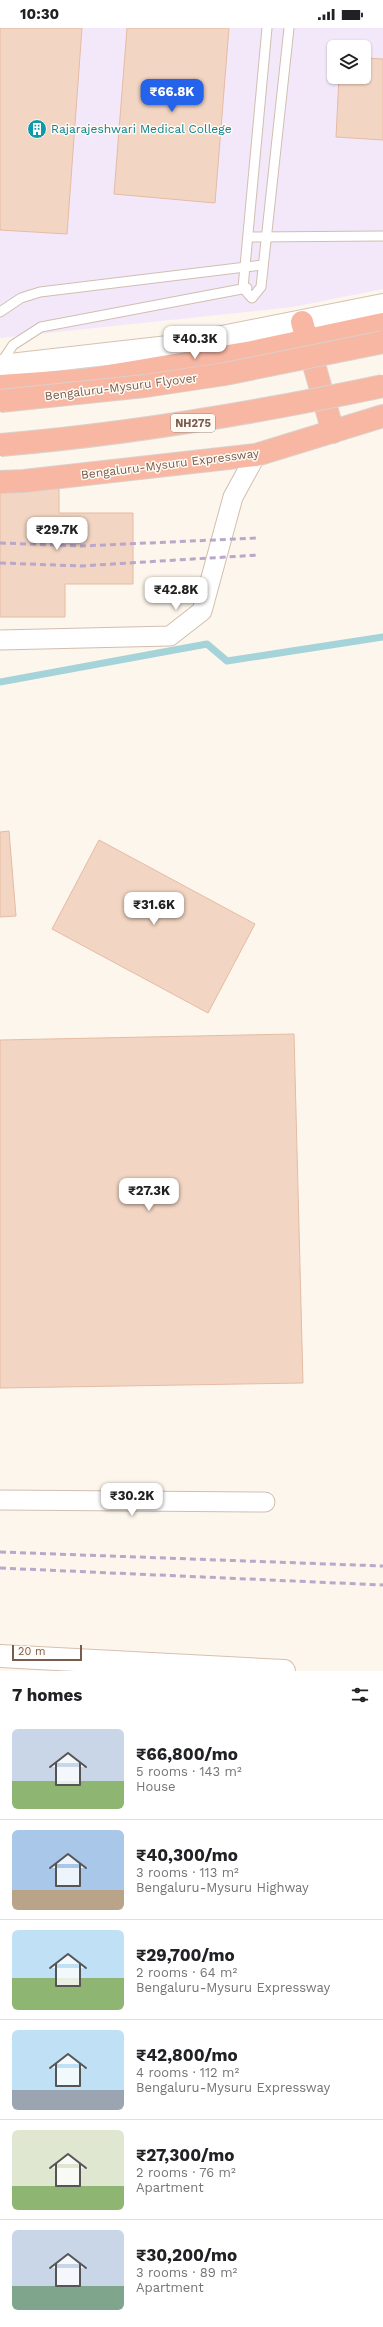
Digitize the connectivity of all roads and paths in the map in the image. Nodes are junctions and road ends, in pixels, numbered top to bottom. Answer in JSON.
{"nodes":[{"id":1,"x":267,"y":28,"type":"edge"},
{"id":2,"x":289,"y":28,"type":"edge"},
{"id":3,"x":265,"y":236,"type":"junction"},
{"id":4,"x":383,"y":236,"type":"edge"},
{"id":5,"x":249,"y":237,"type":"junction"},
{"id":6,"x":262,"y":265,"type":"junction"},
{"id":7,"x":246,"y":268,"type":"junction"},
{"id":8,"x":243,"y":288,"type":"junction"},
{"id":9,"x":383,"y":305,"type":"edge"},
{"id":10,"x":0,"y":312,"type":"edge"},
{"id":11,"x":383,"y":324,"type":"edge"},
{"id":12,"x":304,"y":331,"type":"junction"},
{"id":13,"x":383,"y":342,"type":"edge"},
{"id":14,"x":0,"y":365,"type":"edge"},
{"id":15,"x":0,"y":386,"type":"edge"},
{"id":16,"x":383,"y":386,"type":"edge"},
{"id":17,"x":0,"y":401,"type":"edge"},
{"id":18,"x":383,"y":416,"type":"edge"},
{"id":19,"x":333,"y":432,"type":"junction"},
{"id":20,"x":0,"y":445,"type":"edge"},
{"id":21,"x":256,"y":455,"type":"junction"},
{"id":22,"x":0,"y":482,"type":"edge"},
{"id":23,"x":0,"y":640,"type":"edge"},
{"id":24,"x":0,"y":1500,"type":"edge"},
{"id":25,"x":264,"y":1502,"type":"dead end"},
{"id":26,"x":0,"y":1656,"type":"edge"},
{"id":27,"x":125,"y":1667,"type":"edge"},
{"id":28,"x":258,"y":1670,"type":"edge"},
{"id":29,"x":284,"y":1671,"type":"edge"}],
"edges":[{"from":1,"to":5,"type":"lane"},
{"from":2,"to":3,"type":"lane"},
{"from":3,"to":4,"type":"lane"},
{"from":3,"to":5,"type":"lane"},
{"from":3,"to":6,"type":"lane"},
{"from":5,"to":7,"type":"lane"},
{"from":6,"to":7,"type":"lane"},
{"from":6,"to":8,"type":"lane"},
{"from":7,"to":8,"type":"lane"},
{"from":7,"to":10,"type":"lane"},
{"from":8,"to":14,"type":"lane"},
{"from":9,"to":12,"type":"street"},
{"from":11,"to":12,"type":"highway"},
{"from":12,"to":14,"type":"street"},
{"from":12,"to":15,"type":"highway"},
{"from":12,"to":19,"type":"highway"},
{"from":13,"to":17,"type":"highway","name":"Bengaluru-Mysuru Flyover","bridge":true},
{"from":16,"to":20,"type":"highway","number":"NH275","bridge":true},
{"from":18,"to":19,"type":"highway","name":"Bengaluru-Mysuru Expressway"},
{"from":19,"to":21,"type":"highway","name":"Bengaluru-Mysuru Expressway"},
{"from":21,"to":22,"type":"highway","name":"Bengaluru-Mysuru Expressway"},
{"from":21,"to":23,"type":"street"},
{"from":24,"to":25,"type":"street"},
{"from":26,"to":27,"type":"street"},
{"from":27,"to":28,"type":"street"},
{"from":28,"to":29,"type":"street"}]}
